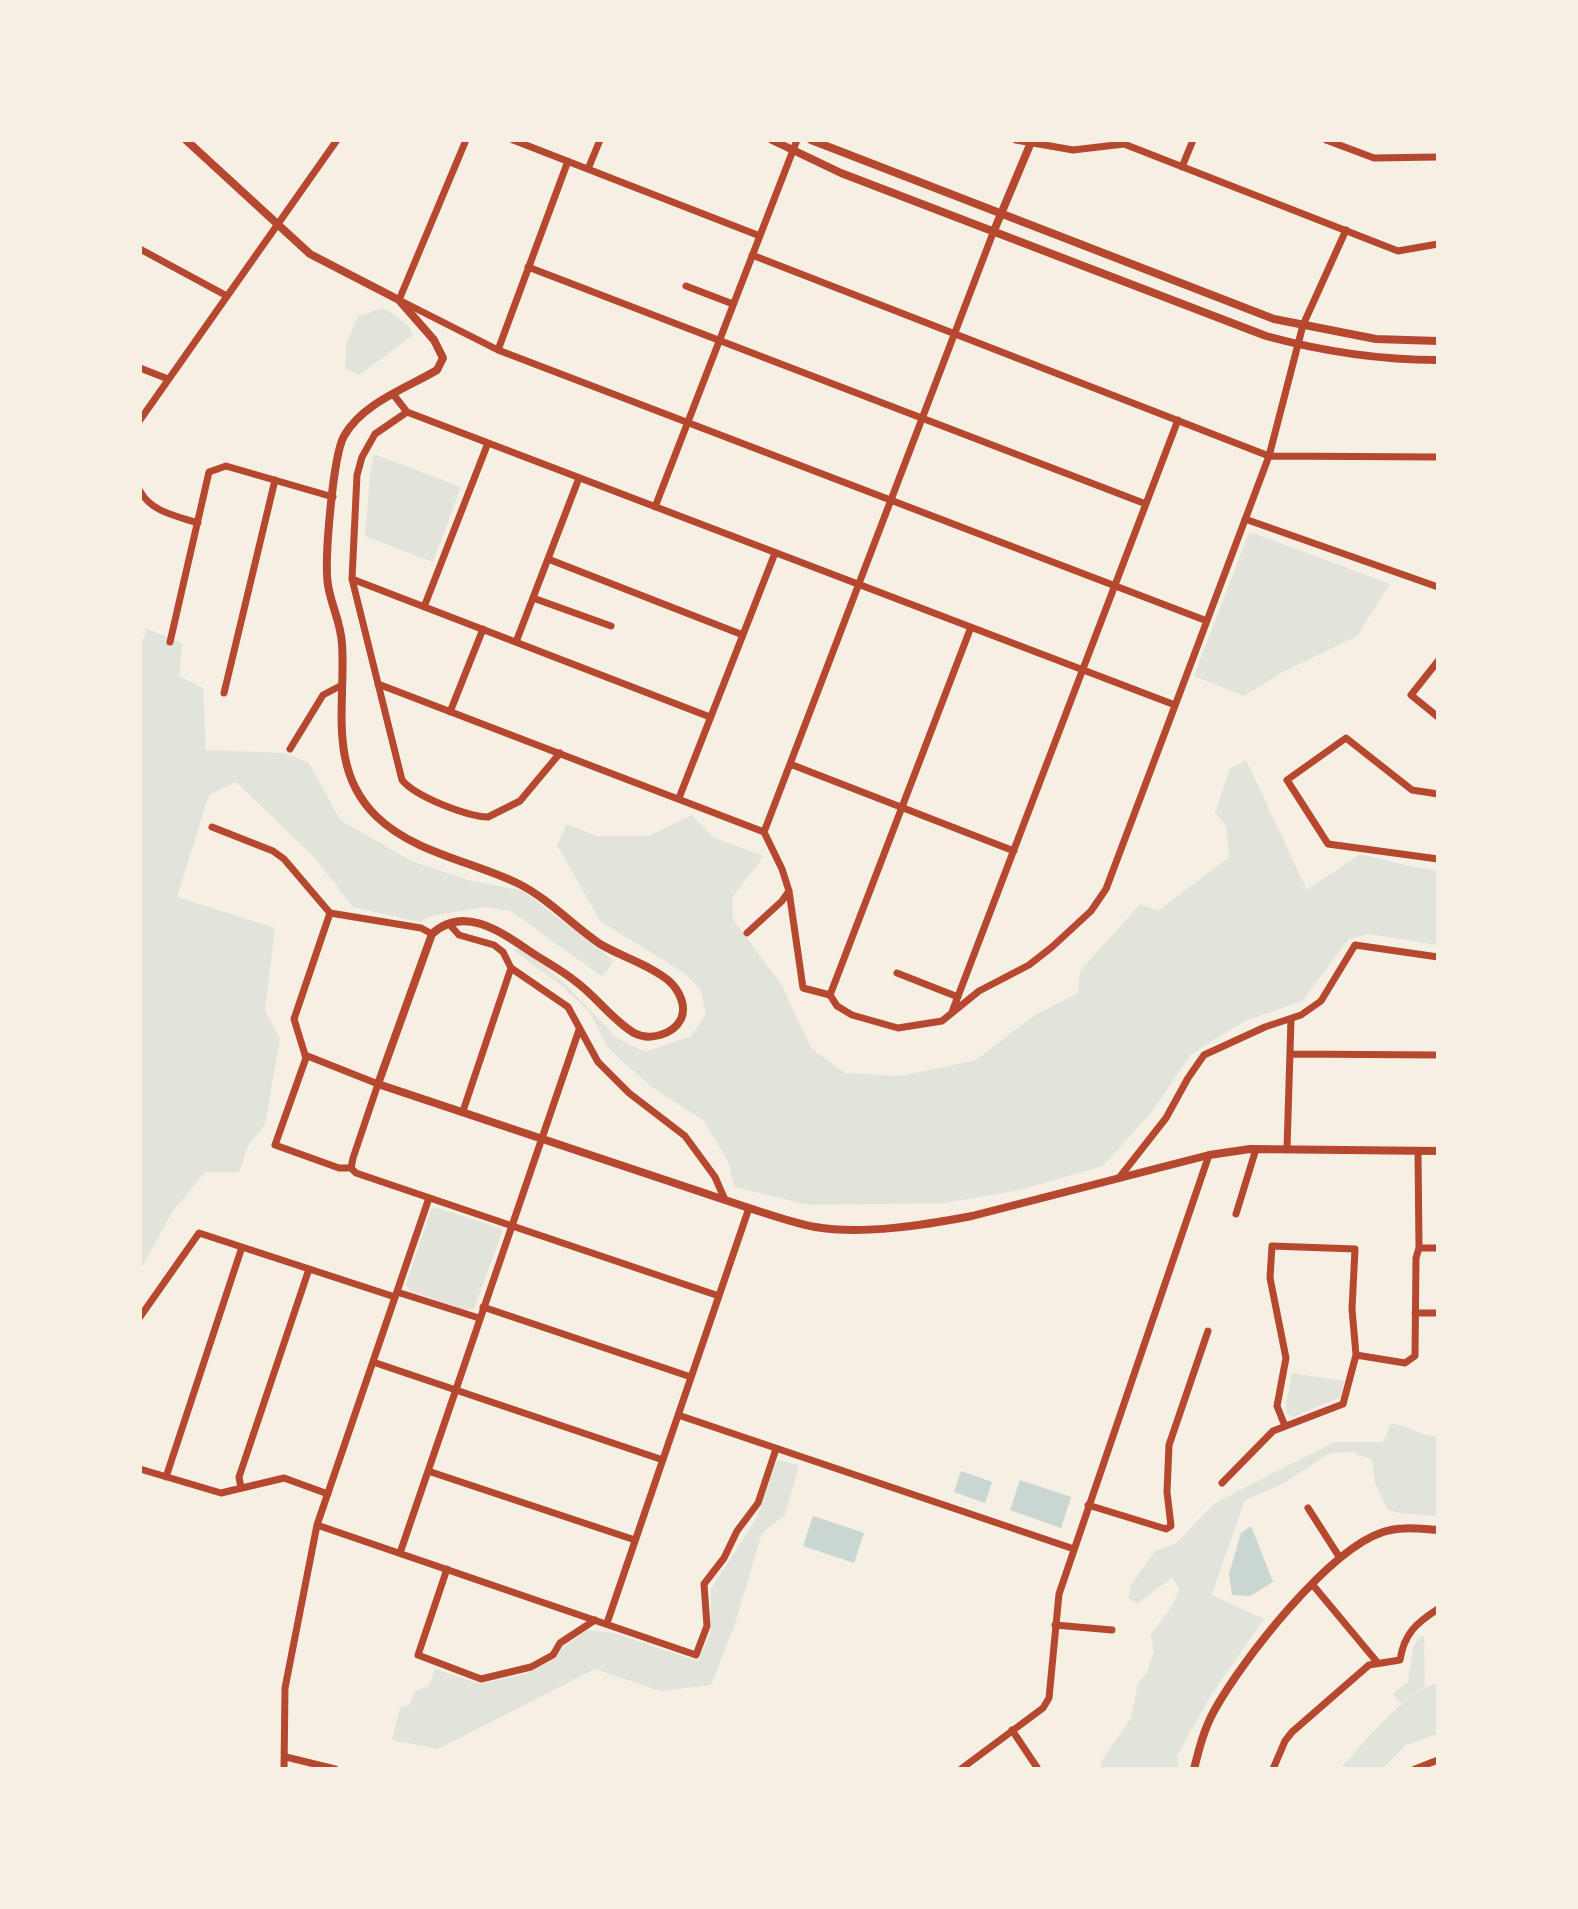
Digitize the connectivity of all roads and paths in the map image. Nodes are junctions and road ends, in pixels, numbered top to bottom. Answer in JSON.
{"nodes":[{"id":1,"x":186,"y":140,"type":"edge"},
{"id":2,"x":337,"y":140,"type":"edge"},
{"id":3,"x":466,"y":140,"type":"edge"},
{"id":4,"x":513,"y":140,"type":"edge"},
{"id":5,"x":600,"y":140,"type":"edge"},
{"id":6,"x":772,"y":140,"type":"edge"},
{"id":7,"x":797,"y":140,"type":"edge"},
{"id":8,"x":811,"y":140,"type":"edge"},
{"id":9,"x":1016,"y":140,"type":"edge"},
{"id":10,"x":1193,"y":140,"type":"edge"},
{"id":11,"x":1326,"y":140,"type":"edge"},
{"id":12,"x":1031,"y":141,"type":"edge"},
{"id":13,"x":196,"y":144,"type":"edge"},
{"id":14,"x":792,"y":152,"type":"junction"},
{"id":15,"x":1438,"y":157,"type":"edge"},
{"id":16,"x":568,"y":161,"type":"junction"},
{"id":17,"x":1182,"y":167,"type":"junction"},
{"id":18,"x":588,"y":169,"type":"junction"},
{"id":19,"x":1000,"y":214,"type":"junction"},
{"id":20,"x":277,"y":224,"type":"junction"},
{"id":21,"x":1346,"y":230,"type":"junction"},
{"id":22,"x":993,"y":233,"type":"junction"},
{"id":23,"x":760,"y":236,"type":"junction"},
{"id":24,"x":1438,"y":244,"type":"edge"},
{"id":25,"x":140,"y":249,"type":"edge"},
{"id":26,"x":752,"y":255,"type":"junction"},
{"id":27,"x":528,"y":267,"type":"junction"},
{"id":28,"x":686,"y":286,"type":"dead end"},
{"id":29,"x":227,"y":296,"type":"junction"},
{"id":30,"x":399,"y":300,"type":"junction"},
{"id":31,"x":733,"y":304,"type":"junction"},
{"id":32,"x":1303,"y":325,"type":"junction"},
{"id":33,"x":955,"y":334,"type":"junction"},
{"id":34,"x":719,"y":340,"type":"junction"},
{"id":35,"x":1438,"y":341,"type":"edge"},
{"id":36,"x":1297,"y":344,"type":"junction"},
{"id":37,"x":498,"y":350,"type":"junction"},
{"id":38,"x":1438,"y":360,"type":"edge"},
{"id":39,"x":140,"y":368,"type":"edge"},
{"id":40,"x":168,"y":379,"type":"junction"},
{"id":41,"x":393,"y":394,"type":"junction"},
{"id":42,"x":407,"y":412,"type":"junction"},
{"id":43,"x":923,"y":418,"type":"junction"},
{"id":44,"x":140,"y":420,"type":"edge"},
{"id":45,"x":1178,"y":420,"type":"junction"},
{"id":46,"x":688,"y":423,"type":"junction"},
{"id":47,"x":488,"y":443,"type":"junction"},
{"id":48,"x":1269,"y":456,"type":"junction"},
{"id":49,"x":1438,"y":457,"type":"edge"},
{"id":50,"x":579,"y":478,"type":"junction"},
{"id":51,"x":275,"y":480,"type":"junction"},
{"id":52,"x":140,"y":491,"type":"edge"},
{"id":53,"x":333,"y":497,"type":"junction"},
{"id":54,"x":891,"y":500,"type":"junction"},
{"id":55,"x":1146,"y":504,"type":"junction"},
{"id":56,"x":655,"y":507,"type":"junction"},
{"id":57,"x":1245,"y":519,"type":"junction"},
{"id":58,"x":198,"y":523,"type":"junction"},
{"id":59,"x":775,"y":553,"type":"junction"},
{"id":60,"x":548,"y":559,"type":"junction"},
{"id":61,"x":352,"y":579,"type":"junction"},
{"id":62,"x":859,"y":585,"type":"junction"},
{"id":63,"x":1115,"y":586,"type":"junction"},
{"id":64,"x":1438,"y":587,"type":"edge"},
{"id":65,"x":533,"y":598,"type":"junction"},
{"id":66,"x":424,"y":607,"type":"junction"},
{"id":67,"x":1207,"y":621,"type":"junction"},
{"id":68,"x":611,"y":626,"type":"dead end"},
{"id":69,"x":971,"y":627,"type":"junction"},
{"id":70,"x":483,"y":629,"type":"junction"},
{"id":71,"x":743,"y":635,"type":"junction"},
{"id":72,"x":170,"y":642,"type":"dead end"},
{"id":73,"x":516,"y":642,"type":"junction"},
{"id":74,"x":1438,"y":661,"type":"edge"},
{"id":75,"x":1083,"y":670,"type":"junction"},
{"id":76,"x":378,"y":684,"type":"junction"},
{"id":77,"x":342,"y":685,"type":"junction"},
{"id":78,"x":224,"y":693,"type":"dead end"},
{"id":79,"x":1175,"y":705,"type":"junction"},
{"id":80,"x":450,"y":712,"type":"junction"},
{"id":81,"x":710,"y":717,"type":"junction"},
{"id":82,"x":1438,"y":717,"type":"edge"},
{"id":83,"x":290,"y":749,"type":"dead end"},
{"id":84,"x":560,"y":753,"type":"junction"},
{"id":85,"x":790,"y":764,"type":"junction"},
{"id":86,"x":1438,"y":794,"type":"edge"},
{"id":87,"x":679,"y":798,"type":"junction"},
{"id":88,"x":902,"y":808,"type":"junction"},
{"id":89,"x":212,"y":827,"type":"dead end"},
{"id":90,"x":764,"y":832,"type":"junction"},
{"id":91,"x":1014,"y":851,"type":"junction"},
{"id":92,"x":1438,"y":859,"type":"edge"},
{"id":93,"x":789,"y":891,"type":"junction"},
{"id":94,"x":330,"y":913,"type":"junction"},
{"id":95,"x":450,"y":925,"type":"junction"},
{"id":96,"x":747,"y":933,"type":"dead end"},
{"id":97,"x":432,"y":934,"type":"junction"},
{"id":98,"x":1438,"y":957,"type":"edge"},
{"id":99,"x":511,"y":968,"type":"junction"},
{"id":100,"x":897,"y":973,"type":"dead end"},
{"id":101,"x":830,"y":995,"type":"junction"},
{"id":102,"x":958,"y":997,"type":"junction"},
{"id":103,"x":951,"y":1014,"type":"junction"},
{"id":104,"x":1291,"y":1019,"type":"junction"},
{"id":105,"x":579,"y":1030,"type":"junction"},
{"id":106,"x":1290,"y":1054,"type":"junction"},
{"id":107,"x":305,"y":1055,"type":"junction"},
{"id":108,"x":1438,"y":1055,"type":"edge"},
{"id":109,"x":378,"y":1084,"type":"junction"},
{"id":110,"x":463,"y":1111,"type":"junction"},
{"id":111,"x":542,"y":1138,"type":"junction"},
{"id":112,"x":1256,"y":1149,"type":"junction"},
{"id":113,"x":1287,"y":1149,"type":"junction"},
{"id":114,"x":1418,"y":1151,"type":"junction"},
{"id":115,"x":1438,"y":1151,"type":"edge"},
{"id":116,"x":1209,"y":1155,"type":"junction"},
{"id":117,"x":351,"y":1168,"type":"junction"},
{"id":118,"x":1119,"y":1178,"type":"junction"},
{"id":119,"x":429,"y":1198,"type":"junction"},
{"id":120,"x":725,"y":1200,"type":"junction"},
{"id":121,"x":749,"y":1208,"type":"junction"},
{"id":122,"x":1236,"y":1214,"type":"dead end"},
{"id":123,"x":510,"y":1225,"type":"junction"},
{"id":124,"x":242,"y":1247,"type":"junction"},
{"id":125,"x":1419,"y":1248,"type":"junction"},
{"id":126,"x":1438,"y":1248,"type":"edge"},
{"id":127,"x":309,"y":1269,"type":"junction"},
{"id":128,"x":396,"y":1295,"type":"junction"},
{"id":129,"x":719,"y":1296,"type":"junction"},
{"id":130,"x":483,"y":1307,"type":"junction"},
{"id":131,"x":1415,"y":1313,"type":"junction"},
{"id":132,"x":1438,"y":1313,"type":"edge"},
{"id":133,"x":140,"y":1317,"type":"edge"},
{"id":134,"x":479,"y":1318,"type":"junction"},
{"id":135,"x":1208,"y":1331,"type":"dead end"},
{"id":136,"x":1356,"y":1355,"type":"junction"},
{"id":137,"x":373,"y":1362,"type":"junction"},
{"id":138,"x":691,"y":1377,"type":"junction"},
{"id":139,"x":455,"y":1390,"type":"junction"},
{"id":140,"x":678,"y":1415,"type":"junction"},
{"id":141,"x":1285,"y":1426,"type":"junction"},
{"id":142,"x":776,"y":1449,"type":"junction"},
{"id":143,"x":663,"y":1460,"type":"junction"},
{"id":144,"x":140,"y":1469,"type":"edge"},
{"id":145,"x":428,"y":1471,"type":"junction"},
{"id":146,"x":166,"y":1477,"type":"junction"},
{"id":147,"x":1222,"y":1483,"type":"dead end"},
{"id":148,"x":241,"y":1488,"type":"junction"},
{"id":149,"x":328,"y":1494,"type":"junction"},
{"id":150,"x":1088,"y":1505,"type":"junction"},
{"id":151,"x":1308,"y":1508,"type":"dead end"},
{"id":152,"x":317,"y":1525,"type":"junction"},
{"id":153,"x":1438,"y":1530,"type":"edge"},
{"id":154,"x":635,"y":1540,"type":"junction"},
{"id":155,"x":1074,"y":1549,"type":"junction"},
{"id":156,"x":400,"y":1553,"type":"junction"},
{"id":157,"x":1340,"y":1558,"type":"junction"},
{"id":158,"x":447,"y":1569,"type":"junction"},
{"id":159,"x":1312,"y":1584,"type":"junction"},
{"id":160,"x":1438,"y":1609,"type":"edge"},
{"id":161,"x":595,"y":1620,"type":"junction"},
{"id":162,"x":607,"y":1623,"type":"junction"},
{"id":163,"x":1055,"y":1625,"type":"junction"},
{"id":164,"x":1112,"y":1630,"type":"dead end"},
{"id":165,"x":1377,"y":1662,"type":"junction"},
{"id":166,"x":1012,"y":1730,"type":"junction"},
{"id":167,"x":286,"y":1757,"type":"junction"},
{"id":168,"x":1438,"y":1760,"type":"edge"},
{"id":169,"x":962,"y":1768,"type":"edge"},
{"id":170,"x":284,"y":1769,"type":"edge"},
{"id":171,"x":335,"y":1769,"type":"edge"},
{"id":172,"x":1038,"y":1769,"type":"edge"},
{"id":173,"x":1194,"y":1769,"type":"edge"},
{"id":174,"x":1273,"y":1769,"type":"edge"},
{"id":175,"x":1415,"y":1769,"type":"edge"}],
"edges":[{"from":1,"to":13,"type":"street"},
{"from":2,"to":20,"type":"street"},
{"from":3,"to":30,"type":"street"},
{"from":4,"to":16,"type":"street"},
{"from":5,"to":18,"type":"street"},
{"from":6,"to":14,"type":"street"},
{"from":7,"to":14,"type":"street"},
{"from":8,"to":19,"type":"street"},
{"from":9,"to":12,"type":"street"},
{"from":10,"to":17,"type":"street"},
{"from":11,"to":15,"type":"street"},
{"from":12,"to":17,"type":"street"},
{"from":12,"to":19,"type":"street"},
{"from":13,"to":20,"type":"street"},
{"from":14,"to":22,"type":"street"},
{"from":14,"to":23,"type":"street"},
{"from":16,"to":18,"type":"street"},
{"from":16,"to":27,"type":"street"},
{"from":17,"to":21,"type":"street"},
{"from":18,"to":23,"type":"street"},
{"from":19,"to":22,"type":"street"},
{"from":19,"to":32,"type":"street"},
{"from":20,"to":29,"type":"street"},
{"from":20,"to":30,"type":"street"},
{"from":21,"to":24,"type":"street"},
{"from":21,"to":32,"type":"street"},
{"from":22,"to":33,"type":"street"},
{"from":22,"to":36,"type":"street"},
{"from":23,"to":26,"type":"street"},
{"from":25,"to":29,"type":"street"},
{"from":26,"to":31,"type":"street"},
{"from":26,"to":33,"type":"street"},
{"from":27,"to":34,"type":"street"},
{"from":27,"to":37,"type":"street"},
{"from":28,"to":31,"type":"street"},
{"from":29,"to":40,"type":"street"},
{"from":30,"to":37,"type":"street"},
{"from":30,"to":41,"type":"street"},
{"from":31,"to":34,"type":"street"},
{"from":32,"to":35,"type":"street"},
{"from":32,"to":36,"type":"street"},
{"from":33,"to":43,"type":"street"},
{"from":33,"to":45,"type":"street"},
{"from":34,"to":43,"type":"street"},
{"from":34,"to":46,"type":"street"},
{"from":36,"to":38,"type":"street"},
{"from":36,"to":48,"type":"street"},
{"from":37,"to":46,"type":"street"},
{"from":39,"to":40,"type":"street"},
{"from":40,"to":44,"type":"street"},
{"from":41,"to":42,"type":"street"},
{"from":41,"to":53,"type":"street"},
{"from":42,"to":47,"type":"street"},
{"from":42,"to":61,"type":"street"},
{"from":43,"to":54,"type":"street"},
{"from":43,"to":55,"type":"street"},
{"from":45,"to":48,"type":"street"},
{"from":45,"to":55,"type":"street"},
{"from":46,"to":54,"type":"street"},
{"from":46,"to":56,"type":"street"},
{"from":47,"to":50,"type":"street"},
{"from":47,"to":66,"type":"street"},
{"from":48,"to":49,"type":"street"},
{"from":48,"to":57,"type":"street"},
{"from":50,"to":56,"type":"street"},
{"from":50,"to":60,"type":"street"},
{"from":51,"to":53,"type":"street"},
{"from":51,"to":58,"type":"street"},
{"from":51,"to":78,"type":"street"},
{"from":52,"to":58,"type":"street"},
{"from":53,"to":77,"type":"street"},
{"from":54,"to":62,"type":"street"},
{"from":54,"to":63,"type":"street"},
{"from":55,"to":63,"type":"street"},
{"from":56,"to":59,"type":"street"},
{"from":57,"to":64,"type":"street"},
{"from":57,"to":67,"type":"street"},
{"from":58,"to":72,"type":"street"},
{"from":59,"to":62,"type":"street"},
{"from":59,"to":71,"type":"street"},
{"from":60,"to":65,"type":"street"},
{"from":60,"to":71,"type":"street"},
{"from":61,"to":66,"type":"street"},
{"from":61,"to":76,"type":"street"},
{"from":62,"to":69,"type":"street"},
{"from":62,"to":85,"type":"street"},
{"from":63,"to":67,"type":"street"},
{"from":63,"to":75,"type":"street"},
{"from":65,"to":68,"type":"street"},
{"from":65,"to":73,"type":"street"},
{"from":66,"to":70,"type":"street"},
{"from":67,"to":79,"type":"street"},
{"from":69,"to":75,"type":"street"},
{"from":69,"to":88,"type":"street"},
{"from":70,"to":73,"type":"street"},
{"from":70,"to":80,"type":"street"},
{"from":71,"to":81,"type":"street"},
{"from":73,"to":81,"type":"street"},
{"from":74,"to":82,"type":"street"},
{"from":75,"to":79,"type":"street"},
{"from":75,"to":91,"type":"street"},
{"from":76,"to":80,"type":"street"},
{"from":76,"to":84,"type":"street"},
{"from":77,"to":83,"type":"street"},
{"from":77,"to":95,"type":"street"},
{"from":79,"to":103,"type":"street"},
{"from":80,"to":84,"type":"street"},
{"from":81,"to":87,"type":"street"},
{"from":84,"to":87,"type":"street"},
{"from":85,"to":88,"type":"street"},
{"from":85,"to":90,"type":"street"},
{"from":86,"to":92,"type":"street"},
{"from":87,"to":90,"type":"street"},
{"from":88,"to":91,"type":"street"},
{"from":88,"to":101,"type":"street"},
{"from":89,"to":94,"type":"street"},
{"from":90,"to":93,"type":"street"},
{"from":91,"to":102,"type":"street"},
{"from":93,"to":96,"type":"street"},
{"from":93,"to":101,"type":"street"},
{"from":94,"to":97,"type":"street"},
{"from":94,"to":107,"type":"street"},
{"from":95,"to":97,"type":"street"},
{"from":95,"to":99,"type":"street"},
{"from":97,"to":109,"type":"street"},
{"from":98,"to":104,"type":"street"},
{"from":99,"to":105,"type":"street"},
{"from":99,"to":110,"type":"street"},
{"from":100,"to":102,"type":"street"},
{"from":101,"to":103,"type":"street"},
{"from":102,"to":103,"type":"street"},
{"from":104,"to":106,"type":"street"},
{"from":104,"to":118,"type":"street"},
{"from":105,"to":111,"type":"street"},
{"from":105,"to":120,"type":"street"},
{"from":106,"to":108,"type":"street"},
{"from":106,"to":113,"type":"street"},
{"from":107,"to":109,"type":"street"},
{"from":107,"to":117,"type":"street"},
{"from":109,"to":110,"type":"street"},
{"from":109,"to":117,"type":"street"},
{"from":110,"to":111,"type":"street"},
{"from":111,"to":120,"type":"street"},
{"from":111,"to":123,"type":"street"},
{"from":112,"to":113,"type":"street"},
{"from":112,"to":116,"type":"street"},
{"from":112,"to":122,"type":"street"},
{"from":113,"to":114,"type":"street"},
{"from":114,"to":115,"type":"street"},
{"from":114,"to":125,"type":"street"},
{"from":116,"to":118,"type":"street"},
{"from":116,"to":150,"type":"street"},
{"from":117,"to":119,"type":"street"},
{"from":118,"to":121,"type":"street"},
{"from":119,"to":123,"type":"street"},
{"from":119,"to":128,"type":"street"},
{"from":120,"to":121,"type":"street"},
{"from":121,"to":129,"type":"street"},
{"from":123,"to":129,"type":"street"},
{"from":123,"to":130,"type":"street"},
{"from":124,"to":127,"type":"street"},
{"from":124,"to":133,"type":"street"},
{"from":124,"to":146,"type":"street"},
{"from":125,"to":126,"type":"street"},
{"from":125,"to":131,"type":"street"},
{"from":127,"to":128,"type":"street"},
{"from":127,"to":148,"type":"street"},
{"from":128,"to":134,"type":"street"},
{"from":128,"to":137,"type":"street"},
{"from":129,"to":138,"type":"street"},
{"from":130,"to":134,"type":"street"},
{"from":130,"to":138,"type":"street"},
{"from":131,"to":132,"type":"street"},
{"from":131,"to":136,"type":"street"},
{"from":134,"to":139,"type":"street"},
{"from":135,"to":150,"type":"street"},
{"from":136,"to":141,"type":"street"},
{"from":136,"to":141,"type":"street"},
{"from":137,"to":139,"type":"street"},
{"from":137,"to":149,"type":"street"},
{"from":138,"to":140,"type":"street"},
{"from":139,"to":143,"type":"street"},
{"from":139,"to":145,"type":"street"},
{"from":140,"to":142,"type":"street"},
{"from":140,"to":143,"type":"street"},
{"from":141,"to":147,"type":"street"},
{"from":142,"to":155,"type":"street"},
{"from":142,"to":162,"type":"street"},
{"from":143,"to":154,"type":"street"},
{"from":144,"to":146,"type":"street"},
{"from":145,"to":154,"type":"street"},
{"from":145,"to":156,"type":"street"},
{"from":146,"to":148,"type":"street"},
{"from":148,"to":149,"type":"street"},
{"from":149,"to":152,"type":"street"},
{"from":150,"to":155,"type":"street"},
{"from":151,"to":157,"type":"street"},
{"from":152,"to":156,"type":"street"},
{"from":152,"to":167,"type":"street"},
{"from":153,"to":157,"type":"street"},
{"from":154,"to":162,"type":"street"},
{"from":155,"to":163,"type":"street"},
{"from":156,"to":158,"type":"street"},
{"from":157,"to":159,"type":"street"},
{"from":158,"to":161,"type":"street"},
{"from":158,"to":161,"type":"street"},
{"from":159,"to":165,"type":"street"},
{"from":159,"to":173,"type":"street"},
{"from":160,"to":165,"type":"street"},
{"from":161,"to":162,"type":"street"},
{"from":163,"to":164,"type":"street"},
{"from":163,"to":166,"type":"street"},
{"from":165,"to":174,"type":"street"},
{"from":166,"to":169,"type":"street"},
{"from":166,"to":172,"type":"street"},
{"from":167,"to":170,"type":"street"},
{"from":167,"to":171,"type":"street"},
{"from":168,"to":175,"type":"street"}]}
